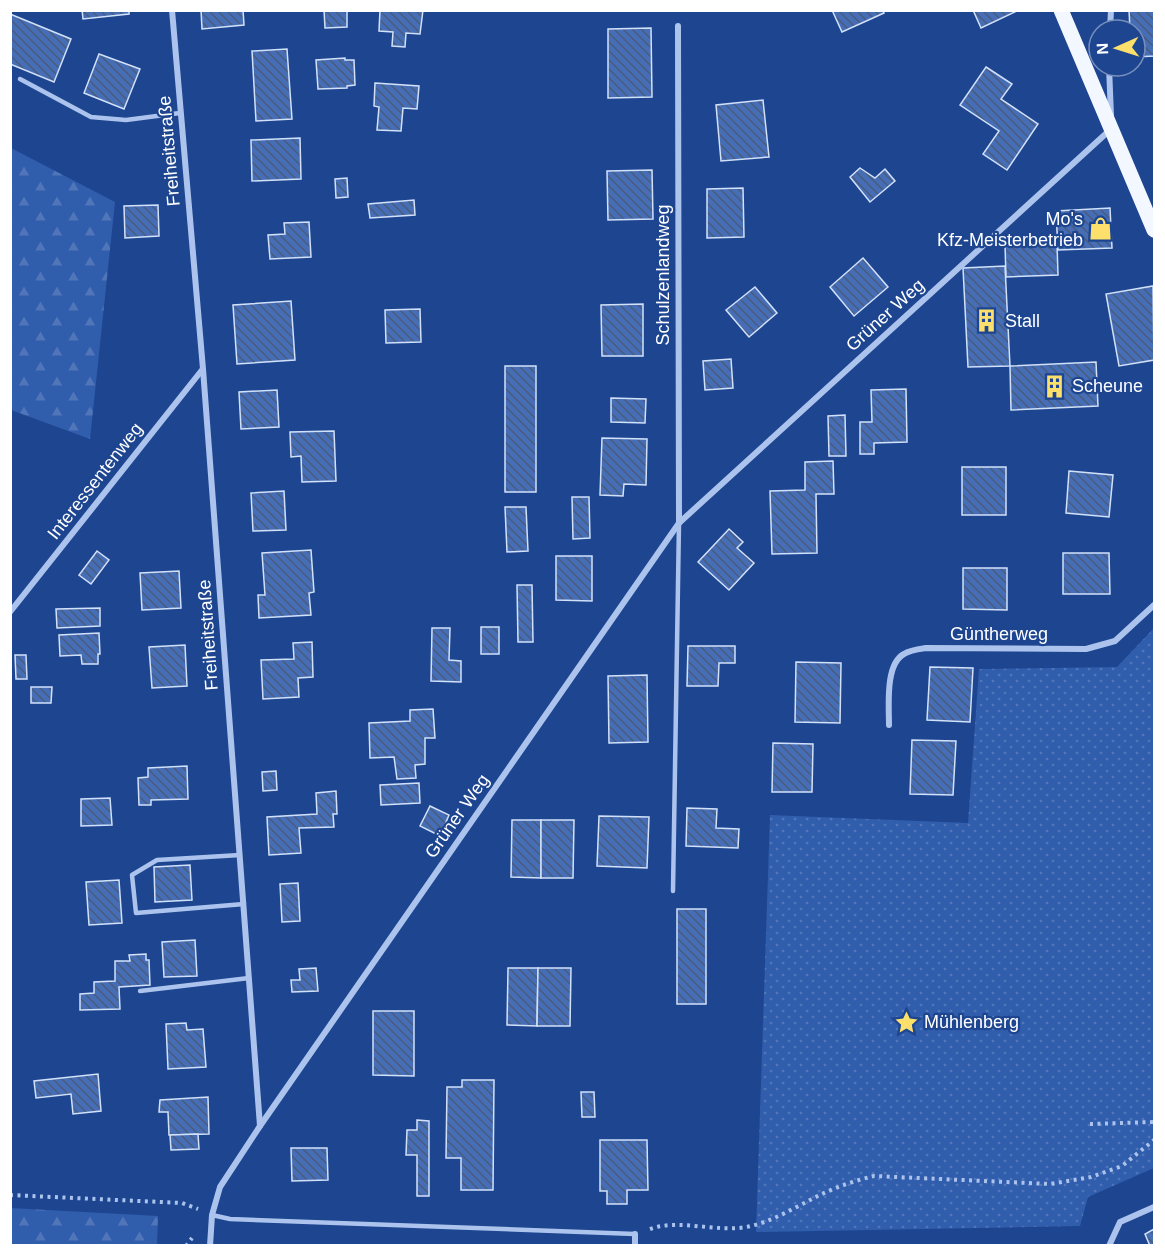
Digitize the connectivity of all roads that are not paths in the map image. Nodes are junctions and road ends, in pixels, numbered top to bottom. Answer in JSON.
{"nodes":[{"id":1,"x":172,"y":10,"type":"edge"},
{"id":2,"x":1061,"y":10,"type":"edge"},
{"id":3,"x":678,"y":26,"type":"dead end"},
{"id":4,"x":1110,"y":78,"type":"edge"},
{"id":5,"x":20,"y":79,"type":"dead end"},
{"id":6,"x":180,"y":113,"type":"junction"},
{"id":7,"x":1112,"y":129,"type":"junction"},
{"id":8,"x":1149,"y":207,"type":"edge"},
{"id":9,"x":1155,"y":230,"type":"edge"},
{"id":10,"x":202,"y":369,"type":"junction"},
{"id":11,"x":679,"y":523,"type":"junction"},
{"id":12,"x":1155,"y":604,"type":"edge"},
{"id":13,"x":10,"y":612,"type":"edge"},
{"id":14,"x":889,"y":725,"type":"dead end"},
{"id":15,"x":240,"y":855,"type":"junction"},
{"id":16,"x":673,"y":891,"type":"dead end"},
{"id":17,"x":244,"y":904,"type":"junction"},
{"id":18,"x":249,"y":978,"type":"junction"},
{"id":19,"x":141,"y":991,"type":"dead end"},
{"id":20,"x":260,"y":1126,"type":"junction"},
{"id":21,"x":1155,"y":1207,"type":"edge"},
{"id":22,"x":212,"y":1215,"type":"junction"},
{"id":23,"x":635,"y":1234,"type":"joint"},
{"id":24,"x":210,"y":1245,"type":"edge"},
{"id":25,"x":635,"y":1245,"type":"edge"},
{"id":26,"x":1109,"y":1245,"type":"edge"}],
"edges":[{"from":1,"to":6,"type":"street","name":"Freiheitstraße"},
{"from":2,"to":7,"type":"main road"},
{"from":3,"to":11,"type":"street","name":"Schulzenlandweg"},
{"from":4,"to":7,"type":"street"},
{"from":5,"to":6,"type":"lane"},
{"from":6,"to":10,"type":"street","name":"Freiheitstraße"},
{"from":7,"to":8,"type":"main road"},
{"from":7,"to":11,"type":"street","name":"Grüner Weg"},
{"from":8,"to":9,"type":"main road"},
{"from":10,"to":13,"type":"street","name":"Interessentenweg"},
{"from":10,"to":15,"type":"street","name":"Freiheitstraße"},
{"from":11,"to":16,"type":"lane"},
{"from":11,"to":20,"type":"street","name":"Grüner Weg"},
{"from":12,"to":14,"type":"street","name":"Güntherweg"},
{"from":15,"to":17,"type":"street","name":"Freiheitstraße"},
{"from":15,"to":17,"type":"lane"},
{"from":17,"to":18,"type":"street","name":"Freiheitstraße"},
{"from":18,"to":19,"type":"lane"},
{"from":18,"to":20,"type":"street","name":"Freiheitstraße"},
{"from":20,"to":22,"type":"street"},
{"from":21,"to":26,"type":"street"},
{"from":22,"to":23,"type":"lane"},
{"from":22,"to":24,"type":"street"},
{"from":23,"to":25,"type":"street"}]}
